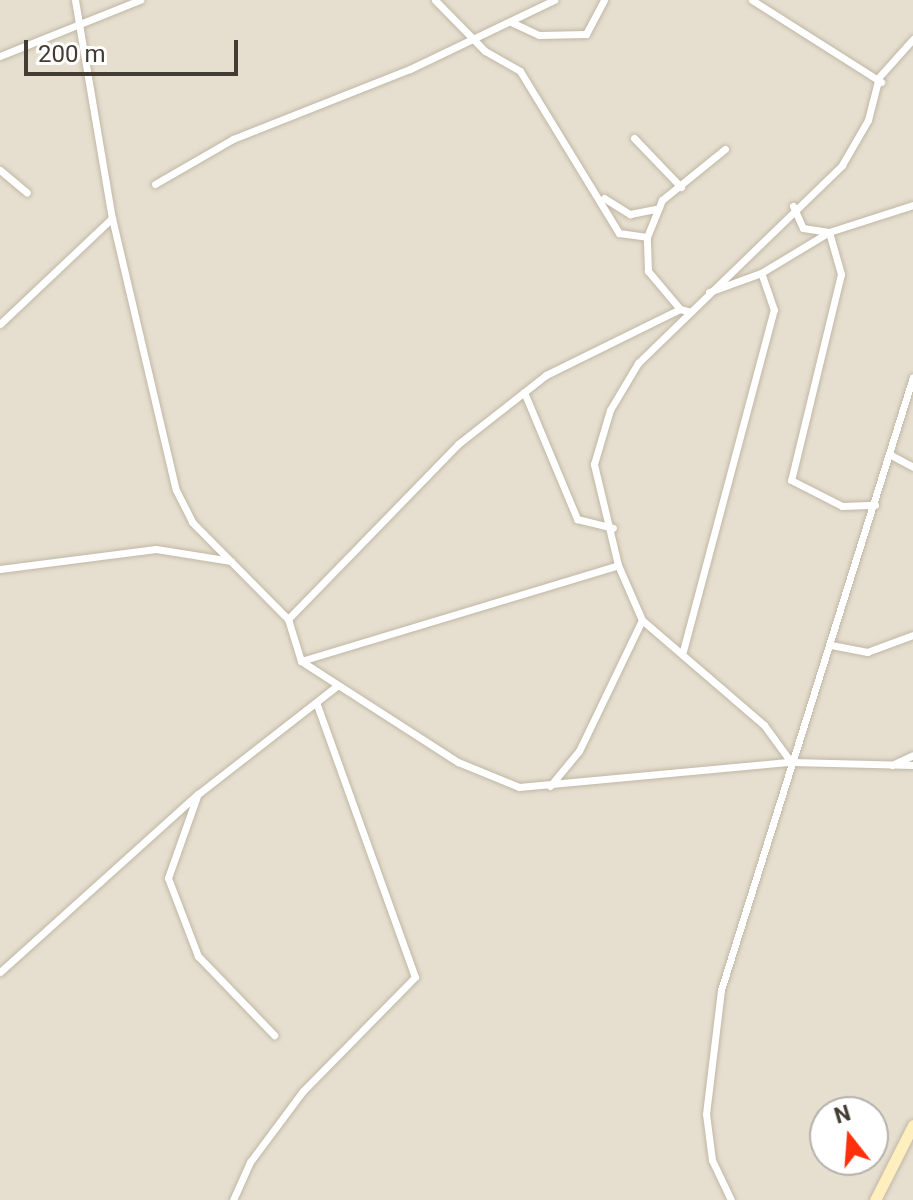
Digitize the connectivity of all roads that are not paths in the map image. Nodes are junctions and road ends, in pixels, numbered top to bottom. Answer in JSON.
{"nodes":[{"id":1,"x":75,"y":0,"type":"edge"},
{"id":2,"x":140,"y":0,"type":"edge"},
{"id":3,"x":435,"y":0,"type":"edge"},
{"id":4,"x":554,"y":0,"type":"edge"},
{"id":5,"x":604,"y":0,"type":"edge"},
{"id":6,"x":752,"y":0,"type":"edge"},
{"id":7,"x":511,"y":22,"type":"junction"},
{"id":8,"x":81,"y":25,"type":"junction"},
{"id":9,"x":474,"y":39,"type":"junction"},
{"id":10,"x":913,"y":39,"type":"edge"},
{"id":11,"x":0,"y":56,"type":"edge"},
{"id":12,"x":881,"y":82,"type":"junction"},
{"id":13,"x":634,"y":138,"type":"dead end"},
{"id":14,"x":725,"y":149,"type":"dead end"},
{"id":15,"x":0,"y":170,"type":"edge"},
{"id":16,"x":155,"y":184,"type":"dead end"},
{"id":17,"x":681,"y":187,"type":"junction"},
{"id":18,"x":27,"y":193,"type":"dead end"},
{"id":19,"x":603,"y":197,"type":"junction"},
{"id":20,"x":913,"y":205,"type":"edge"},
{"id":21,"x":793,"y":206,"type":"junction"},
{"id":22,"x":656,"y":209,"type":"junction"},
{"id":23,"x":112,"y":218,"type":"junction"},
{"id":24,"x":829,"y":232,"type":"junction"},
{"id":25,"x":647,"y":237,"type":"junction"},
{"id":26,"x":761,"y":273,"type":"junction"},
{"id":27,"x":707,"y":292,"type":"junction"},
{"id":28,"x":680,"y":309,"type":"junction"},
{"id":29,"x":691,"y":312,"type":"junction"},
{"id":30,"x":0,"y":324,"type":"edge"},
{"id":31,"x":913,"y":377,"type":"edge"},
{"id":32,"x":524,"y":392,"type":"junction"},
{"id":33,"x":889,"y":454,"type":"junction"},
{"id":34,"x":913,"y":467,"type":"edge"},
{"id":35,"x":875,"y":505,"type":"junction"},
{"id":36,"x":613,"y":528,"type":"junction"},
{"id":37,"x":235,"y":562,"type":"junction"},
{"id":38,"x":618,"y":565,"type":"junction"},
{"id":39,"x":0,"y":569,"type":"edge"},
{"id":40,"x":288,"y":619,"type":"junction"},
{"id":41,"x":642,"y":620,"type":"junction"},
{"id":42,"x":913,"y":635,"type":"edge"},
{"id":43,"x":831,"y":645,"type":"junction"},
{"id":44,"x":683,"y":651,"type":"junction"},
{"id":45,"x":301,"y":661,"type":"junction"},
{"id":46,"x":338,"y":685,"type":"junction"},
{"id":47,"x":316,"y":702,"type":"junction"},
{"id":48,"x":913,"y":755,"type":"edge"},
{"id":49,"x":791,"y":762,"type":"junction"},
{"id":50,"x":913,"y":765,"type":"edge"},
{"id":51,"x":886,"y":767,"type":"junction"},
{"id":52,"x":550,"y":786,"type":"junction"},
{"id":53,"x":198,"y":794,"type":"junction"},
{"id":54,"x":0,"y":972,"type":"edge"},
{"id":55,"x":274,"y":1035,"type":"dead end"},
{"id":56,"x":913,"y":1125,"type":"edge"},
{"id":57,"x":233,"y":1200,"type":"edge"},
{"id":58,"x":731,"y":1200,"type":"edge"},
{"id":59,"x":875,"y":1200,"type":"edge"}],
"edges":[{"from":1,"to":8,"type":"street"},
{"from":2,"to":8,"type":"street"},
{"from":3,"to":9,"type":"street"},
{"from":4,"to":7,"type":"street"},
{"from":5,"to":7,"type":"street"},
{"from":6,"to":12,"type":"street"},
{"from":7,"to":9,"type":"street"},
{"from":8,"to":11,"type":"street"},
{"from":8,"to":23,"type":"street"},
{"from":9,"to":16,"type":"street"},
{"from":9,"to":19,"type":"street"},
{"from":10,"to":12,"type":"street"},
{"from":12,"to":21,"type":"street"},
{"from":13,"to":17,"type":"street"},
{"from":14,"to":17,"type":"street"},
{"from":15,"to":18,"type":"street"},
{"from":17,"to":22,"type":"street"},
{"from":19,"to":22,"type":"street"},
{"from":19,"to":25,"type":"street"},
{"from":20,"to":24,"type":"street"},
{"from":21,"to":24,"type":"street"},
{"from":21,"to":27,"type":"street"},
{"from":22,"to":25,"type":"street"},
{"from":23,"to":30,"type":"street"},
{"from":23,"to":37,"type":"street"},
{"from":24,"to":26,"type":"street"},
{"from":24,"to":35,"type":"street"},
{"from":25,"to":28,"type":"street"},
{"from":26,"to":27,"type":"street"},
{"from":26,"to":44,"type":"street"},
{"from":27,"to":29,"type":"street"},
{"from":28,"to":29,"type":"street"},
{"from":28,"to":32,"type":"street"},
{"from":29,"to":36,"type":"street"},
{"from":31,"to":33,"type":"street"},
{"from":32,"to":36,"type":"street"},
{"from":32,"to":40,"type":"street"},
{"from":33,"to":34,"type":"street"},
{"from":33,"to":35,"type":"street"},
{"from":35,"to":43,"type":"street"},
{"from":36,"to":38,"type":"street"},
{"from":37,"to":39,"type":"street"},
{"from":37,"to":40,"type":"street"},
{"from":38,"to":41,"type":"street"},
{"from":38,"to":45,"type":"street"},
{"from":40,"to":45,"type":"street"},
{"from":41,"to":44,"type":"street"},
{"from":41,"to":52,"type":"street"},
{"from":42,"to":43,"type":"street"},
{"from":43,"to":49,"type":"street"},
{"from":44,"to":49,"type":"street"},
{"from":45,"to":46,"type":"street"},
{"from":46,"to":47,"type":"street"},
{"from":46,"to":52,"type":"street"},
{"from":47,"to":53,"type":"street"},
{"from":47,"to":57,"type":"street"},
{"from":48,"to":51,"type":"street"},
{"from":49,"to":51,"type":"street"},
{"from":49,"to":52,"type":"street"},
{"from":49,"to":58,"type":"street"},
{"from":50,"to":51,"type":"street"},
{"from":53,"to":54,"type":"street"},
{"from":53,"to":55,"type":"street"},
{"from":56,"to":59,"type":"street"}]}
